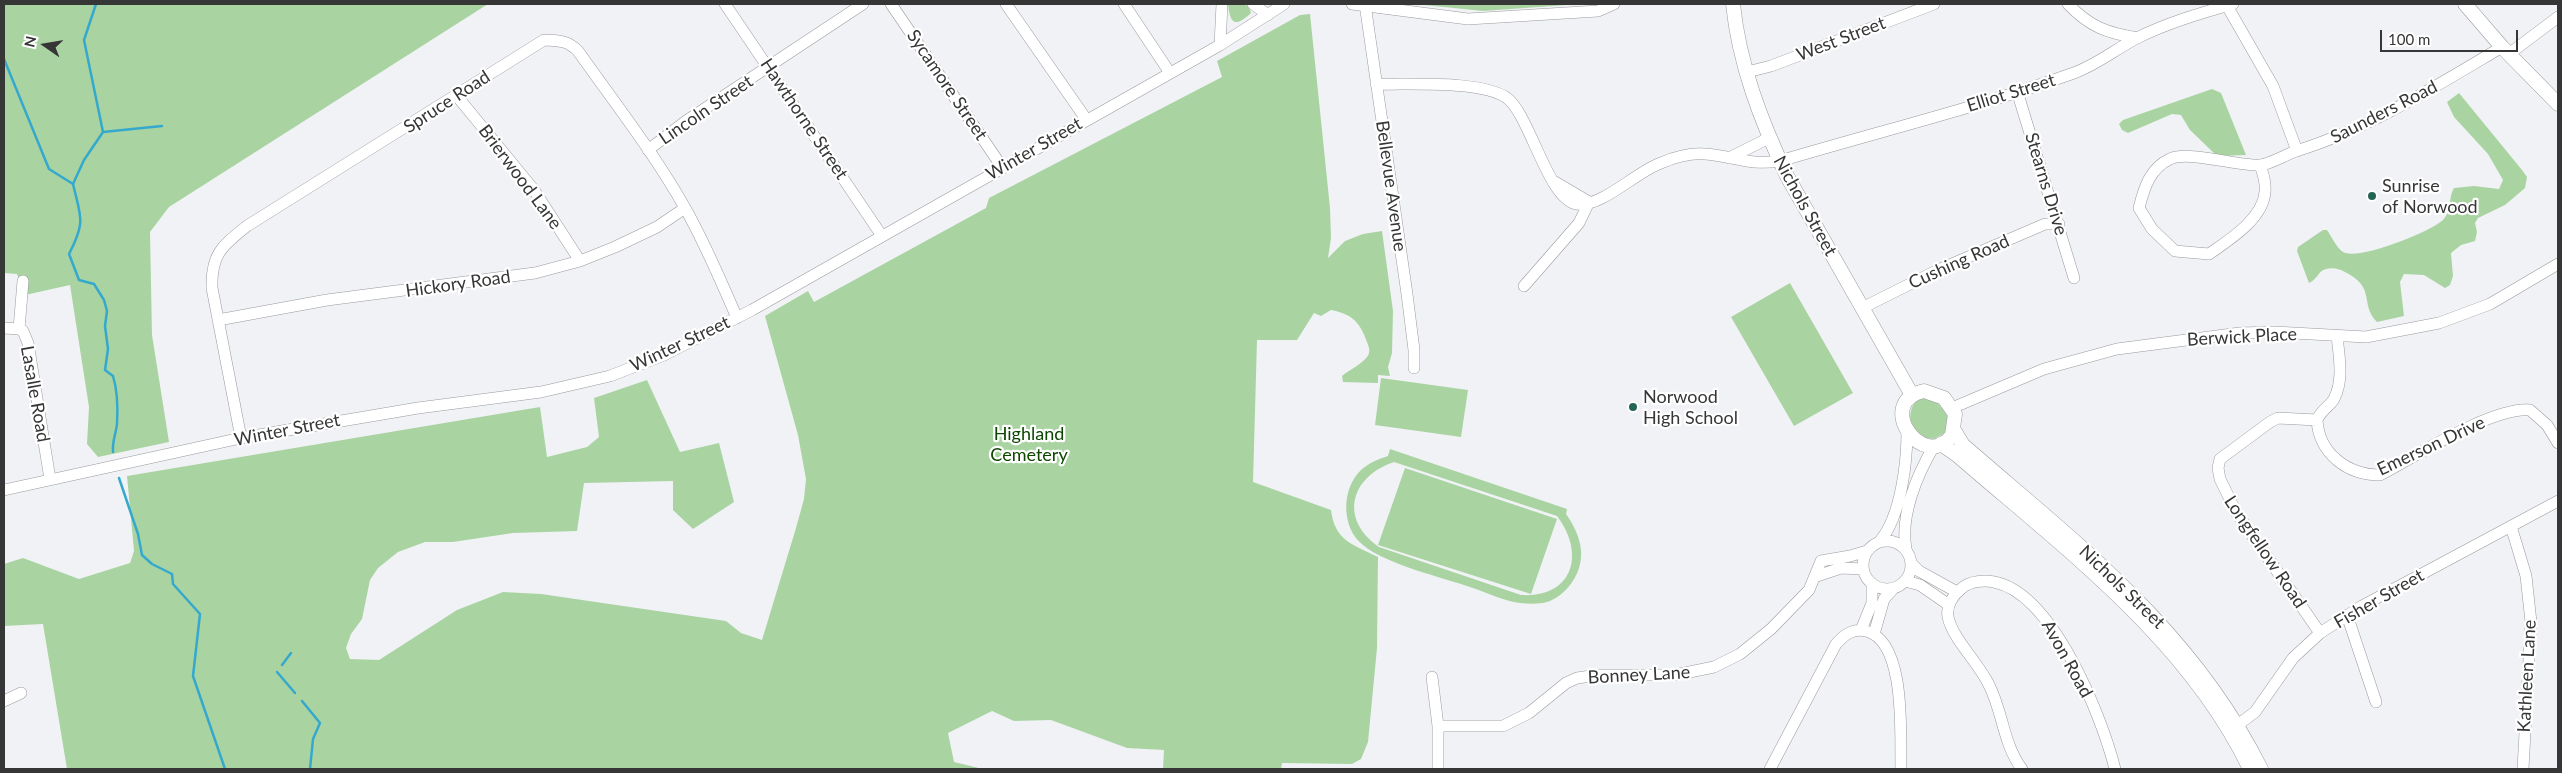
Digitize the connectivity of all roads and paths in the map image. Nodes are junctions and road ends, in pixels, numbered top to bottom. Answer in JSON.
{"nodes":[{"id":1,"x":725,"y":4,"type":"edge"},
{"id":2,"x":863,"y":4,"type":"edge"},
{"id":3,"x":891,"y":4,"type":"edge"},
{"id":4,"x":1006,"y":4,"type":"edge"},
{"id":5,"x":1124,"y":4,"type":"edge"},
{"id":6,"x":1222,"y":4,"type":"edge"},
{"id":7,"x":1253,"y":4,"type":"edge"},
{"id":8,"x":1284,"y":4,"type":"edge"},
{"id":9,"x":1352,"y":4,"type":"edge"},
{"id":10,"x":1601,"y":4,"type":"edge"},
{"id":11,"x":1614,"y":4,"type":"edge"},
{"id":12,"x":1733,"y":4,"type":"edge"},
{"id":13,"x":1934,"y":4,"type":"edge"},
{"id":14,"x":2068,"y":4,"type":"edge"},
{"id":15,"x":2229,"y":4,"type":"edge"},
{"id":16,"x":2465,"y":4,"type":"edge"},
{"id":17,"x":1365,"y":5,"type":"edge"},
{"id":18,"x":1586,"y":12,"type":"junction"},
{"id":19,"x":1268,"y":15,"type":"junction"},
{"id":20,"x":2558,"y":16,"type":"edge"},
{"id":21,"x":2138,"y":38,"type":"junction"},
{"id":22,"x":1220,"y":45,"type":"junction"},
{"id":23,"x":2506,"y":51,"type":"junction"},
{"id":24,"x":770,"y":68,"type":"junction"},
{"id":25,"x":1170,"y":72,"type":"junction"},
{"id":26,"x":1747,"y":72,"type":"junction"},
{"id":27,"x":1376,"y":84,"type":"junction"},
{"id":28,"x":2017,"y":91,"type":"junction"},
{"id":29,"x":456,"y":95,"type":"junction"},
{"id":30,"x":2558,"y":104,"type":"edge"},
{"id":31,"x":1086,"y":120,"type":"junction"},
{"id":32,"x":1769,"y":138,"type":"junction"},
{"id":33,"x":648,"y":150,"type":"junction"},
{"id":34,"x":2297,"y":151,"type":"junction"},
{"id":35,"x":1729,"y":158,"type":"junction"},
{"id":36,"x":1780,"y":161,"type":"junction"},
{"id":37,"x":2260,"y":165,"type":"junction"},
{"id":38,"x":1002,"y":167,"type":"junction"},
{"id":39,"x":1589,"y":202,"type":"junction"},
{"id":40,"x":685,"y":208,"type":"junction"},
{"id":41,"x":2059,"y":224,"type":"junction"},
{"id":42,"x":882,"y":236,"type":"junction"},
{"id":43,"x":580,"y":261,"type":"junction"},
{"id":44,"x":2558,"y":264,"type":"edge"},
{"id":45,"x":2074,"y":278,"type":"dead end"},
{"id":46,"x":23,"y":281,"type":"dead end"},
{"id":47,"x":1524,"y":286,"type":"dead end"},
{"id":48,"x":1862,"y":308,"type":"junction"},
{"id":49,"x":737,"y":318,"type":"junction"},
{"id":50,"x":218,"y":320,"type":"junction"},
{"id":51,"x":4,"y":328,"type":"edge"},
{"id":52,"x":19,"y":329,"type":"junction"},
{"id":53,"x":2337,"y":336,"type":"junction"},
{"id":54,"x":1414,"y":368,"type":"dead end"},
{"id":55,"x":1912,"y":395,"type":"junction"},
{"id":56,"x":1952,"y":408,"type":"junction"},
{"id":57,"x":2317,"y":420,"type":"junction"},
{"id":58,"x":1954,"y":430,"type":"junction"},
{"id":59,"x":1907,"y":431,"type":"junction"},
{"id":60,"x":241,"y":438,"type":"junction"},
{"id":61,"x":2558,"y":443,"type":"edge"},
{"id":62,"x":1937,"y":445,"type":"junction"},
{"id":63,"x":50,"y":479,"type":"junction"},
{"id":64,"x":4,"y":490,"type":"edge"},
{"id":65,"x":2558,"y":501,"type":"edge"},
{"id":66,"x":2511,"y":526,"type":"junction"},
{"id":67,"x":1880,"y":541,"type":"junction"},
{"id":68,"x":1906,"y":549,"type":"junction"},
{"id":69,"x":1867,"y":551,"type":"junction"},
{"id":70,"x":1911,"y":563,"type":"junction"},
{"id":71,"x":2097,"y":569,"type":"junction"},
{"id":72,"x":1863,"y":570,"type":"junction"},
{"id":73,"x":1817,"y":576,"type":"junction"},
{"id":74,"x":1905,"y":581,"type":"junction"},
{"id":75,"x":1872,"y":584,"type":"junction"},
{"id":76,"x":1894,"y":588,"type":"junction"},
{"id":77,"x":1957,"y":592,"type":"junction"},
{"id":78,"x":1949,"y":604,"type":"junction"},
{"id":79,"x":2347,"y":615,"type":"junction"},
{"id":80,"x":1868,"y":632,"type":"junction"},
{"id":81,"x":2320,"y":634,"type":"junction"},
{"id":82,"x":1432,"y":677,"type":"dead end"},
{"id":83,"x":21,"y":693,"type":"dead end"},
{"id":84,"x":4,"y":701,"type":"edge"},
{"id":85,"x":2376,"y":702,"type":"dead end"},
{"id":86,"x":1438,"y":726,"type":"junction"},
{"id":87,"x":2233,"y":729,"type":"junction"},
{"id":88,"x":1438,"y":769,"type":"edge"},
{"id":89,"x":1770,"y":769,"type":"edge"},
{"id":90,"x":1901,"y":769,"type":"edge"},
{"id":91,"x":2022,"y":769,"type":"edge"},
{"id":92,"x":2114,"y":769,"type":"edge"},
{"id":93,"x":2250,"y":769,"type":"edge"},
{"id":94,"x":2260,"y":769,"type":"edge"},
{"id":95,"x":2523,"y":769,"type":"edge"}],
"edges":[{"from":1,"to":24,"type":"street","name":"Hawthorne Street"},
{"from":2,"to":24,"type":"street","name":"Lincoln Street"},
{"from":3,"to":38,"type":"street","name":"Sycamore Street"},
{"from":4,"to":31,"type":"street"},
{"from":5,"to":25,"type":"street"},
{"from":6,"to":22,"type":"street"},
{"from":7,"to":19,"type":"street"},
{"from":8,"to":19,"type":"street","name":"Winter Street"},
{"from":9,"to":17,"type":"street"},
{"from":10,"to":18,"type":"street"},
{"from":11,"to":18,"type":"street"},
{"from":12,"to":26,"type":"main road","name":"Nichols Street"},
{"from":13,"to":26,"type":"street","name":"West Street"},
{"from":14,"to":21,"type":"street"},
{"from":15,"to":21,"type":"street","name":"Elliot Street"},
{"from":15,"to":34,"type":"street"},
{"from":16,"to":23,"type":"main road"},
{"from":17,"to":18,"type":"street"},
{"from":17,"to":27,"type":"street","name":"Bellevue Avenue"},
{"from":19,"to":22,"type":"street","name":"Winter Street"},
{"from":20,"to":23,"type":"street","name":"Saunders Road"},
{"from":21,"to":28,"type":"street","name":"Elliot Street"},
{"from":22,"to":25,"type":"street","name":"Winter Street"},
{"from":23,"to":30,"type":"main road"},
{"from":23,"to":34,"type":"street","name":"Saunders Road"},
{"from":24,"to":33,"type":"street","name":"Lincoln Street"},
{"from":24,"to":42,"type":"street","name":"Hawthorne Street"},
{"from":25,"to":31,"type":"street","name":"Winter Street"},
{"from":26,"to":32,"type":"main road","name":"Nichols Street"},
{"from":27,"to":39,"type":"street"},
{"from":27,"to":54,"type":"street","name":"Bellevue Avenue"},
{"from":28,"to":36,"type":"street","name":"Elliot Street"},
{"from":28,"to":41,"type":"street","name":"Stearns Drive"},
{"from":29,"to":33,"type":"street","name":"Spruce Road"},
{"from":29,"to":43,"type":"street","name":"Brierwood Lane"},
{"from":29,"to":50,"type":"street","name":"Spruce Road"},
{"from":31,"to":38,"type":"street","name":"Winter Street"},
{"from":32,"to":35,"type":"street"},
{"from":32,"to":36,"type":"main road","name":"Nichols Street"},
{"from":33,"to":40,"type":"street","name":"Spruce Road"},
{"from":34,"to":37,"type":"street","name":"Saunders Road"},
{"from":35,"to":36,"type":"street","name":"Elliot Street"},
{"from":35,"to":39,"type":"street","name":"Elliot Street"},
{"from":36,"to":48,"type":"main road","name":"Nichols Street"},
{"from":37,"to":37,"type":"street","name":"Saunders Road"},
{"from":38,"to":42,"type":"street","name":"Winter Street"},
{"from":39,"to":47,"type":"street"},
{"from":40,"to":43,"type":"street","name":"Hickory Road"},
{"from":40,"to":49,"type":"street","name":"Spruce Road"},
{"from":41,"to":45,"type":"street","name":"Stearns Drive"},
{"from":41,"to":48,"type":"street","name":"Cushing Road"},
{"from":42,"to":49,"type":"street","name":"Winter Street"},
{"from":43,"to":50,"type":"street","name":"Hickory Road"},
{"from":44,"to":53,"type":"street","name":"Berwick Place"},
{"from":46,"to":52,"type":"street","name":"Lasalle Road"},
{"from":48,"to":55,"type":"main road","name":"Nichols Street"},
{"from":49,"to":60,"type":"street","name":"Winter Street"},
{"from":50,"to":60,"type":"street","name":"Spruce Road"},
{"from":51,"to":52,"type":"street"},
{"from":52,"to":63,"type":"street","name":"Lasalle Road"},
{"from":53,"to":56,"type":"street","name":"Berwick Place"},
{"from":53,"to":57,"type":"street"},
{"from":55,"to":56,"type":"main road"},
{"from":55,"to":59,"type":"main road"},
{"from":56,"to":58,"type":"main road"},
{"from":57,"to":61,"type":"street","name":"Emerson Drive"},
{"from":57,"to":81,"type":"street","name":"Longfellow Road"},
{"from":58,"to":62,"type":"main road"},
{"from":58,"to":71,"type":"main road","name":"Nichols Street"},
{"from":59,"to":62,"type":"main road"},
{"from":59,"to":67,"type":"street"},
{"from":60,"to":63,"type":"street","name":"Winter Street"},
{"from":62,"to":68,"type":"street"},
{"from":62,"to":71,"type":"main road","name":"Nichols Street"},
{"from":63,"to":64,"type":"street","name":"Winter Street"},
{"from":65,"to":66,"type":"street","name":"Fisher Street"},
{"from":66,"to":79,"type":"street","name":"Fisher Street"},
{"from":66,"to":95,"type":"street","name":"Kathleen Lane"},
{"from":67,"to":68,"type":"street"},
{"from":67,"to":69,"type":"street"},
{"from":68,"to":70,"type":"street"},
{"from":69,"to":72,"type":"street"},
{"from":69,"to":73,"type":"street","name":"Bonney Lane"},
{"from":70,"to":74,"type":"street"},
{"from":70,"to":77,"type":"street"},
{"from":71,"to":87,"type":"main road","name":"Nichols Street"},
{"from":72,"to":73,"type":"street"},
{"from":72,"to":75,"type":"street"},
{"from":73,"to":86,"type":"street","name":"Bonney Lane"},
{"from":74,"to":76,"type":"street"},
{"from":74,"to":78,"type":"street"},
{"from":75,"to":76,"type":"street"},
{"from":75,"to":80,"type":"street"},
{"from":76,"to":80,"type":"street"},
{"from":77,"to":78,"type":"street"},
{"from":77,"to":92,"type":"street","name":"Avon Road"},
{"from":78,"to":91,"type":"street"},
{"from":79,"to":81,"type":"street","name":"Fisher Street"},
{"from":79,"to":85,"type":"street"},
{"from":80,"to":89,"type":"street"},
{"from":80,"to":90,"type":"street"},
{"from":81,"to":87,"type":"street","name":"Fisher Street"},
{"from":82,"to":86,"type":"street"},
{"from":83,"to":84,"type":"street"},
{"from":86,"to":88,"type":"street"},
{"from":87,"to":93,"type":"main road","name":"Nichols Street"},
{"from":87,"to":94,"type":"main road","name":"Nichols Street"}]}
